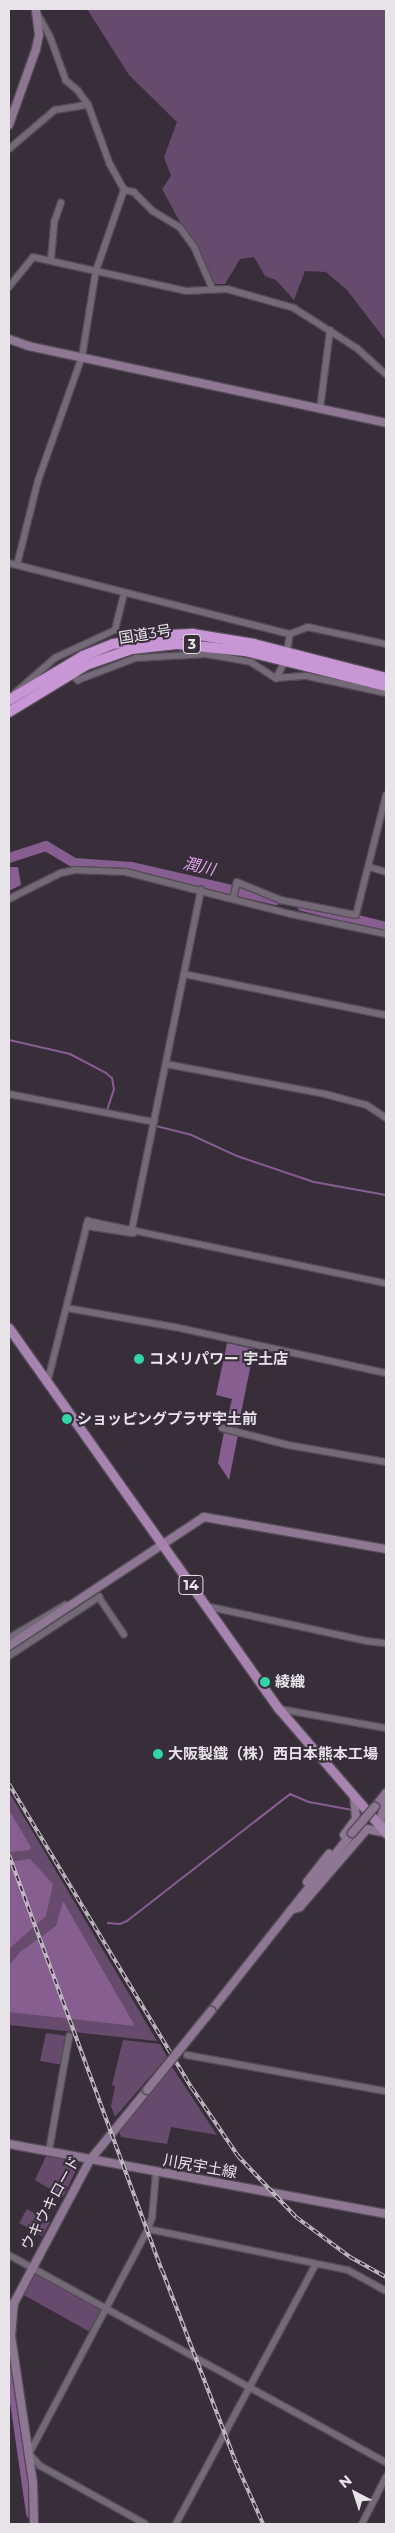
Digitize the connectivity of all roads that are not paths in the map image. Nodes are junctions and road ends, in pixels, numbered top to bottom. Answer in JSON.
{"nodes":[{"id":1,"x":37,"y":12,"type":"edge"},
{"id":2,"x":88,"y":106,"type":"junction"},
{"id":3,"x":9,"y":125,"type":"edge"},
{"id":4,"x":9,"y":149,"type":"edge"},
{"id":5,"x":124,"y":190,"type":"junction"},
{"id":6,"x":61,"y":203,"type":"dead end"},
{"id":7,"x":51,"y":260,"type":"junction"},
{"id":8,"x":96,"y":271,"type":"junction"},
{"id":9,"x":9,"y":287,"type":"edge"},
{"id":10,"x":212,"y":288,"type":"junction"},
{"id":11,"x":330,"y":331,"type":"junction"},
{"id":12,"x":9,"y":339,"type":"edge"},
{"id":13,"x":82,"y":357,"type":"junction"},
{"id":14,"x":386,"y":374,"type":"edge"},
{"id":15,"x":320,"y":409,"type":"junction"},
{"id":16,"x":386,"y":423,"type":"edge"},
{"id":17,"x":9,"y":563,"type":"edge"},
{"id":18,"x":17,"y":565,"type":"junction"},
{"id":19,"x":124,"y":593,"type":"junction"},
{"id":20,"x":290,"y":634,"type":"junction"},
{"id":21,"x":386,"y":643,"type":"edge"},
{"id":22,"x":286,"y":658,"type":"junction"},
{"id":23,"x":70,"y":673,"type":"junction"},
{"id":24,"x":276,"y":678,"type":"junction"},
{"id":25,"x":386,"y":678,"type":"edge"},
{"id":26,"x":386,"y":686,"type":"edge"},
{"id":27,"x":386,"y":693,"type":"edge"},
{"id":28,"x":9,"y":700,"type":"edge"},
{"id":29,"x":9,"y":712,"type":"edge"},
{"id":30,"x":386,"y":796,"type":"edge"},
{"id":31,"x":369,"y":867,"type":"junction"},
{"id":32,"x":386,"y":872,"type":"edge"},
{"id":33,"x":201,"y":890,"type":"junction"},
{"id":34,"x":234,"y":898,"type":"junction"},
{"id":35,"x":9,"y":899,"type":"edge"},
{"id":36,"x":386,"y":934,"type":"edge"},
{"id":37,"x":184,"y":974,"type":"junction"},
{"id":38,"x":386,"y":1015,"type":"edge"},
{"id":39,"x":166,"y":1064,"type":"junction"},
{"id":40,"x":9,"y":1094,"type":"edge"},
{"id":41,"x":386,"y":1118,"type":"edge"},
{"id":42,"x":154,"y":1122,"type":"junction"},
{"id":43,"x":133,"y":1231,"type":"junction"},
{"id":44,"x":386,"y":1283,"type":"edge"},
{"id":45,"x":67,"y":1308,"type":"junction"},
{"id":46,"x":9,"y":1328,"type":"edge"},
{"id":47,"x":386,"y":1373,"type":"edge"},
{"id":48,"x":48,"y":1384,"type":"junction"},
{"id":49,"x":222,"y":1428,"type":"dead end"},
{"id":50,"x":386,"y":1462,"type":"edge"},
{"id":51,"x":162,"y":1542,"type":"junction"},
{"id":52,"x":386,"y":1549,"type":"edge"},
{"id":53,"x":87,"y":1594,"type":"junction"},
{"id":54,"x":206,"y":1606,"type":"junction"},
{"id":55,"x":124,"y":1634,"type":"dead end"},
{"id":56,"x":9,"y":1638,"type":"edge"},
{"id":57,"x":386,"y":1643,"type":"edge"},
{"id":58,"x":9,"y":1646,"type":"edge"},
{"id":59,"x":9,"y":1656,"type":"edge"},
{"id":60,"x":279,"y":1709,"type":"junction"},
{"id":61,"x":386,"y":1728,"type":"edge"},
{"id":62,"x":386,"y":1793,"type":"edge"},
{"id":63,"x":354,"y":1798,"type":"junction"},
{"id":64,"x":385,"y":1805,"type":"edge"},
{"id":65,"x":386,"y":1833,"type":"edge"},
{"id":66,"x":300,"y":1898,"type":"junction"},
{"id":67,"x":291,"y":1910,"type":"junction"},
{"id":68,"x":69,"y":2037,"type":"dead end"},
{"id":69,"x":187,"y":2055,"type":"dead end"},
{"id":70,"x":386,"y":2090,"type":"edge"},
{"id":71,"x":9,"y":2144,"type":"edge"},
{"id":72,"x":49,"y":2151,"type":"junction"},
{"id":73,"x":90,"y":2160,"type":"junction"},
{"id":74,"x":156,"y":2172,"type":"junction"},
{"id":75,"x":386,"y":2214,"type":"edge"},
{"id":76,"x":148,"y":2229,"type":"junction"},
{"id":77,"x":9,"y":2255,"type":"edge"},
{"id":78,"x":31,"y":2266,"type":"junction"},
{"id":79,"x":315,"y":2266,"type":"junction"},
{"id":80,"x":386,"y":2291,"type":"edge"},
{"id":81,"x":9,"y":2307,"type":"edge"},
{"id":82,"x":105,"y":2309,"type":"junction"},
{"id":83,"x":11,"y":2336,"type":"junction"},
{"id":84,"x":250,"y":2387,"type":"junction"},
{"id":85,"x":29,"y":2454,"type":"junction"},
{"id":86,"x":386,"y":2462,"type":"edge"},
{"id":87,"x":386,"y":2477,"type":"edge"},
{"id":88,"x":34,"y":2524,"type":"edge"},
{"id":89,"x":145,"y":2524,"type":"edge"},
{"id":90,"x":176,"y":2524,"type":"edge"},
{"id":91,"x":362,"y":2524,"type":"edge"}],
"edges":[{"from":1,"to":2,"type":"street"},
{"from":1,"to":3,"type":"street"},
{"from":2,"to":4,"type":"street"},
{"from":2,"to":5,"type":"street"},
{"from":5,"to":8,"type":"street"},
{"from":5,"to":10,"type":"street"},
{"from":6,"to":7,"type":"street"},
{"from":7,"to":8,"type":"street"},
{"from":7,"to":9,"type":"street"},
{"from":8,"to":10,"type":"street"},
{"from":8,"to":13,"type":"street"},
{"from":10,"to":11,"type":"street"},
{"from":11,"to":14,"type":"street"},
{"from":11,"to":15,"type":"street"},
{"from":12,"to":13,"type":"street"},
{"from":13,"to":15,"type":"street"},
{"from":13,"to":18,"type":"street"},
{"from":15,"to":16,"type":"street"},
{"from":17,"to":18,"type":"street"},
{"from":18,"to":19,"type":"street"},
{"from":19,"to":20,"type":"street"},
{"from":19,"to":28,"type":"street"},
{"from":20,"to":21,"type":"street"},
{"from":20,"to":22,"type":"street"},
{"from":22,"to":23,"type":"highway","name":"国道3号","number":"3"},
{"from":22,"to":24,"type":"street"},
{"from":22,"to":25,"type":"highway","name":"国道3号","number":"3"},
{"from":22,"to":26,"type":"highway","name":"国道3号","number":"3"},
{"from":22,"to":28,"type":"highway","name":"国道3号","number":"3"},
{"from":23,"to":24,"type":"street"},
{"from":23,"to":29,"type":"highway","name":"国道3号","number":"3"},
{"from":24,"to":27,"type":"street"},
{"from":30,"to":31,"type":"street"},
{"from":31,"to":32,"type":"street"},
{"from":31,"to":34,"type":"street"},
{"from":33,"to":34,"type":"street"},
{"from":33,"to":35,"type":"street"},
{"from":33,"to":37,"type":"street"},
{"from":34,"to":36,"type":"street"},
{"from":37,"to":38,"type":"street"},
{"from":37,"to":39,"type":"street"},
{"from":39,"to":41,"type":"street"},
{"from":39,"to":42,"type":"street"},
{"from":40,"to":42,"type":"street"},
{"from":42,"to":43,"type":"street"},
{"from":43,"to":44,"type":"street"},
{"from":43,"to":45,"type":"street"},
{"from":45,"to":47,"type":"street"},
{"from":45,"to":48,"type":"street"},
{"from":46,"to":48,"type":"main road","number":"14"},
{"from":48,"to":51,"type":"main road","number":"14"},
{"from":49,"to":50,"type":"street"},
{"from":51,"to":52,"type":"street"},
{"from":51,"to":53,"type":"street"},
{"from":51,"to":54,"type":"main road","number":"14"},
{"from":53,"to":56,"type":"street"},
{"from":53,"to":58,"type":"street"},
{"from":54,"to":57,"type":"street"},
{"from":54,"to":60,"type":"main road","number":"14"},
{"from":55,"to":59,"type":"street"},
{"from":60,"to":61,"type":"street"},
{"from":60,"to":63,"type":"main road","number":"14"},
{"from":62,"to":66,"type":"street","bridge":true},
{"from":63,"to":65,"type":"main road","number":"14"},
{"from":63,"to":66,"type":"street"},
{"from":64,"to":65,"type":"street"},
{"from":65,"to":67,"type":"street"},
{"from":66,"to":67,"type":"street"},
{"from":67,"to":73,"type":"street","name":"ウキウキロード","bridge":true},
{"from":68,"to":72,"type":"street"},
{"from":69,"to":70,"type":"street"},
{"from":71,"to":72,"type":"street","name":"川尻宇土線"},
{"from":72,"to":73,"type":"street","name":"川尻宇土線"},
{"from":73,"to":74,"type":"street","name":"川尻宇土線"},
{"from":73,"to":78,"type":"street","name":"ウキウキロード"},
{"from":74,"to":75,"type":"street","name":"川尻宇土線"},
{"from":74,"to":76,"type":"street"},
{"from":76,"to":79,"type":"street"},
{"from":76,"to":82,"type":"street"},
{"from":77,"to":78,"type":"street"},
{"from":78,"to":82,"type":"street"},
{"from":78,"to":83,"type":"street","name":"ウキウキロード"},
{"from":79,"to":80,"type":"street"},
{"from":79,"to":84,"type":"street"},
{"from":81,"to":83,"type":"street"},
{"from":82,"to":84,"type":"street"},
{"from":82,"to":85,"type":"street"},
{"from":83,"to":85,"type":"street","name":"ウキウキロード"},
{"from":84,"to":86,"type":"street"},
{"from":84,"to":90,"type":"street"},
{"from":85,"to":88,"type":"street","name":"ウキウキロード"},
{"from":85,"to":89,"type":"street"},
{"from":87,"to":91,"type":"street"}]}
